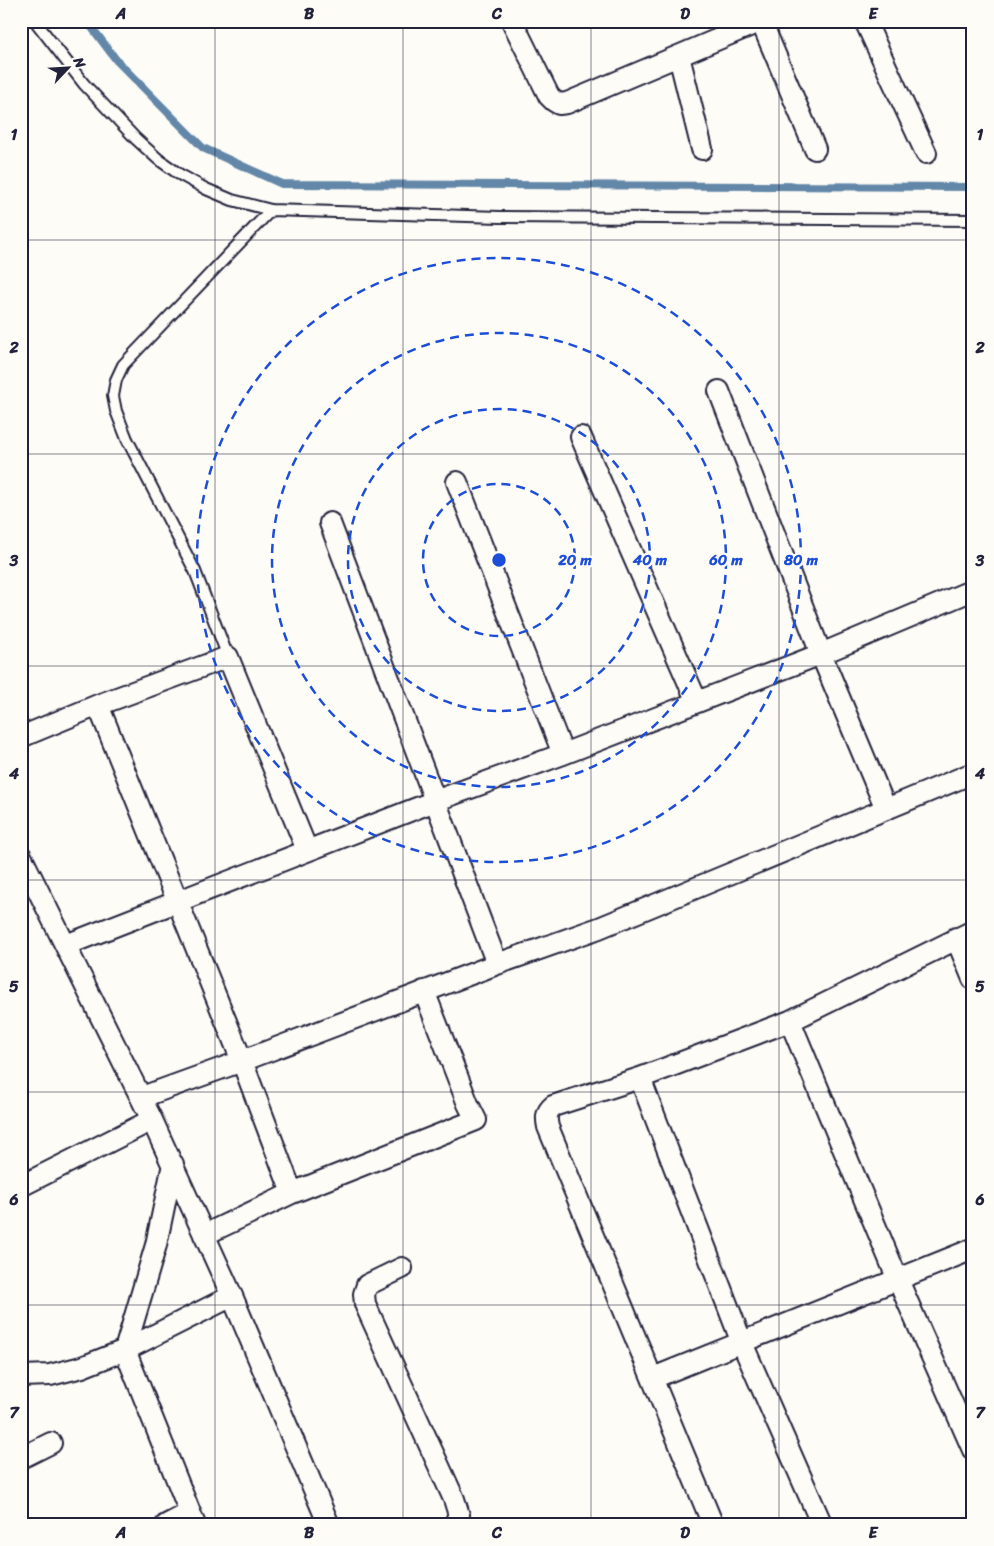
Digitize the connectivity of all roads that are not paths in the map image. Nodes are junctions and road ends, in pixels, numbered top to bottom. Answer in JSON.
{"nodes":[{"id":1,"x":35,"y":21,"type":"edge"},
{"id":2,"x":512,"y":21,"type":"edge"},
{"id":3,"x":865,"y":21,"type":"edge"},
{"id":4,"x":755,"y":22,"type":"edge"},
{"id":5,"x":679,"y":56,"type":"junction"},
{"id":6,"x":702,"y":148,"type":"dead end"},
{"id":7,"x":815,"y":149,"type":"dead end"},
{"id":8,"x":926,"y":153,"type":"dead end"},
{"id":9,"x":271,"y":210,"type":"junction"},
{"id":10,"x":973,"y":220,"type":"edge"},
{"id":11,"x":719,"y":391,"type":"dead end"},
{"id":12,"x":581,"y":437,"type":"dead end"},
{"id":13,"x":457,"y":482,"type":"dead end"},
{"id":14,"x":330,"y":523,"type":"dead end"},
{"id":15,"x":973,"y":590,"type":"edge"},
{"id":16,"x":821,"y":654,"type":"junction"},
{"id":17,"x":228,"y":657,"type":"junction"},
{"id":18,"x":697,"y":702,"type":"junction"},
{"id":19,"x":98,"y":705,"type":"junction"},
{"id":20,"x":21,"y":737,"type":"edge"},
{"id":21,"x":563,"y":754,"type":"junction"},
{"id":22,"x":973,"y":773,"type":"edge"},
{"id":23,"x":435,"y":801,"type":"junction"},
{"id":24,"x":886,"y":809,"type":"junction"},
{"id":25,"x":307,"y":850,"type":"junction"},
{"id":26,"x":22,"y":861,"type":"edge"},
{"id":27,"x":178,"y":902,"type":"junction"},
{"id":28,"x":964,"y":934,"type":"edge"},
{"id":29,"x":66,"y":945,"type":"junction"},
{"id":30,"x":498,"y":964,"type":"junction"},
{"id":31,"x":973,"y":979,"type":"edge"},
{"id":32,"x":424,"y":991,"type":"junction"},
{"id":33,"x":790,"y":1020,"type":"junction"},
{"id":34,"x":242,"y":1061,"type":"junction"},
{"id":35,"x":640,"y":1078,"type":"junction"},
{"id":36,"x":142,"y":1097,"type":"junction"},
{"id":37,"x":152,"y":1120,"type":"junction"},
{"id":38,"x":173,"y":1164,"type":"junction"},
{"id":39,"x":21,"y":1186,"type":"edge"},
{"id":40,"x":292,"y":1193,"type":"junction"},
{"id":41,"x":204,"y":1235,"type":"junction"},
{"id":42,"x":973,"y":1249,"type":"edge"},
{"id":43,"x":402,"y":1268,"type":"dead end"},
{"id":44,"x":898,"y":1280,"type":"junction"},
{"id":45,"x":232,"y":1296,"type":"junction"},
{"id":46,"x":742,"y":1343,"type":"junction"},
{"id":47,"x":126,"y":1350,"type":"junction"},
{"id":48,"x":21,"y":1376,"type":"edge"},
{"id":49,"x":653,"y":1378,"type":"junction"},
{"id":50,"x":51,"y":1443,"type":"dead end"},
{"id":51,"x":973,"y":1450,"type":"edge"},
{"id":52,"x":21,"y":1458,"type":"edge"},
{"id":53,"x":192,"y":1519,"type":"edge"},
{"id":54,"x":166,"y":1525,"type":"edge"},
{"id":55,"x":329,"y":1525,"type":"edge"},
{"id":56,"x":454,"y":1525,"type":"edge"},
{"id":57,"x":713,"y":1525,"type":"edge"},
{"id":58,"x":822,"y":1525,"type":"edge"}],
"edges":[{"from":1,"to":9,"type":"lane"},
{"from":2,"to":5,"type":"street"},
{"from":3,"to":8,"type":"street"},
{"from":4,"to":5,"type":"street"},
{"from":4,"to":7,"type":"street"},
{"from":5,"to":6,"type":"street"},
{"from":9,"to":10,"type":"lane"},
{"from":9,"to":17,"type":"lane"},
{"from":11,"to":16,"type":"street"},
{"from":12,"to":18,"type":"street"},
{"from":13,"to":21,"type":"street"},
{"from":14,"to":23,"type":"street"},
{"from":15,"to":16,"type":"street"},
{"from":16,"to":18,"type":"street"},
{"from":16,"to":24,"type":"street"},
{"from":17,"to":19,"type":"street"},
{"from":17,"to":25,"type":"street"},
{"from":18,"to":21,"type":"street"},
{"from":19,"to":20,"type":"street"},
{"from":19,"to":27,"type":"street"},
{"from":21,"to":23,"type":"street"},
{"from":22,"to":24,"type":"street"},
{"from":23,"to":25,"type":"street"},
{"from":23,"to":30,"type":"street"},
{"from":24,"to":30,"type":"street"},
{"from":25,"to":27,"type":"street"},
{"from":26,"to":29,"type":"street"},
{"from":27,"to":29,"type":"street"},
{"from":27,"to":34,"type":"street"},
{"from":28,"to":31,"type":"street"},
{"from":28,"to":33,"type":"street"},
{"from":29,"to":36,"type":"street"},
{"from":30,"to":32,"type":"street"},
{"from":32,"to":34,"type":"street"},
{"from":32,"to":40,"type":"street"},
{"from":33,"to":35,"type":"street"},
{"from":33,"to":44,"type":"street"},
{"from":34,"to":36,"type":"street"},
{"from":34,"to":40,"type":"street"},
{"from":35,"to":46,"type":"street"},
{"from":35,"to":49,"type":"street"},
{"from":36,"to":37,"type":"street"},
{"from":37,"to":38,"type":"street"},
{"from":37,"to":39,"type":"street"},
{"from":38,"to":41,"type":"street"},
{"from":38,"to":47,"type":"street"},
{"from":40,"to":41,"type":"street"},
{"from":41,"to":45,"type":"street"},
{"from":42,"to":44,"type":"street"},
{"from":43,"to":56,"type":"street"},
{"from":44,"to":46,"type":"street"},
{"from":44,"to":51,"type":"street"},
{"from":45,"to":47,"type":"street"},
{"from":45,"to":55,"type":"street"},
{"from":46,"to":49,"type":"street"},
{"from":46,"to":58,"type":"street"},
{"from":47,"to":48,"type":"street"},
{"from":47,"to":53,"type":"street"},
{"from":49,"to":57,"type":"street"},
{"from":50,"to":52,"type":"street"},
{"from":53,"to":54,"type":"street"}]}
